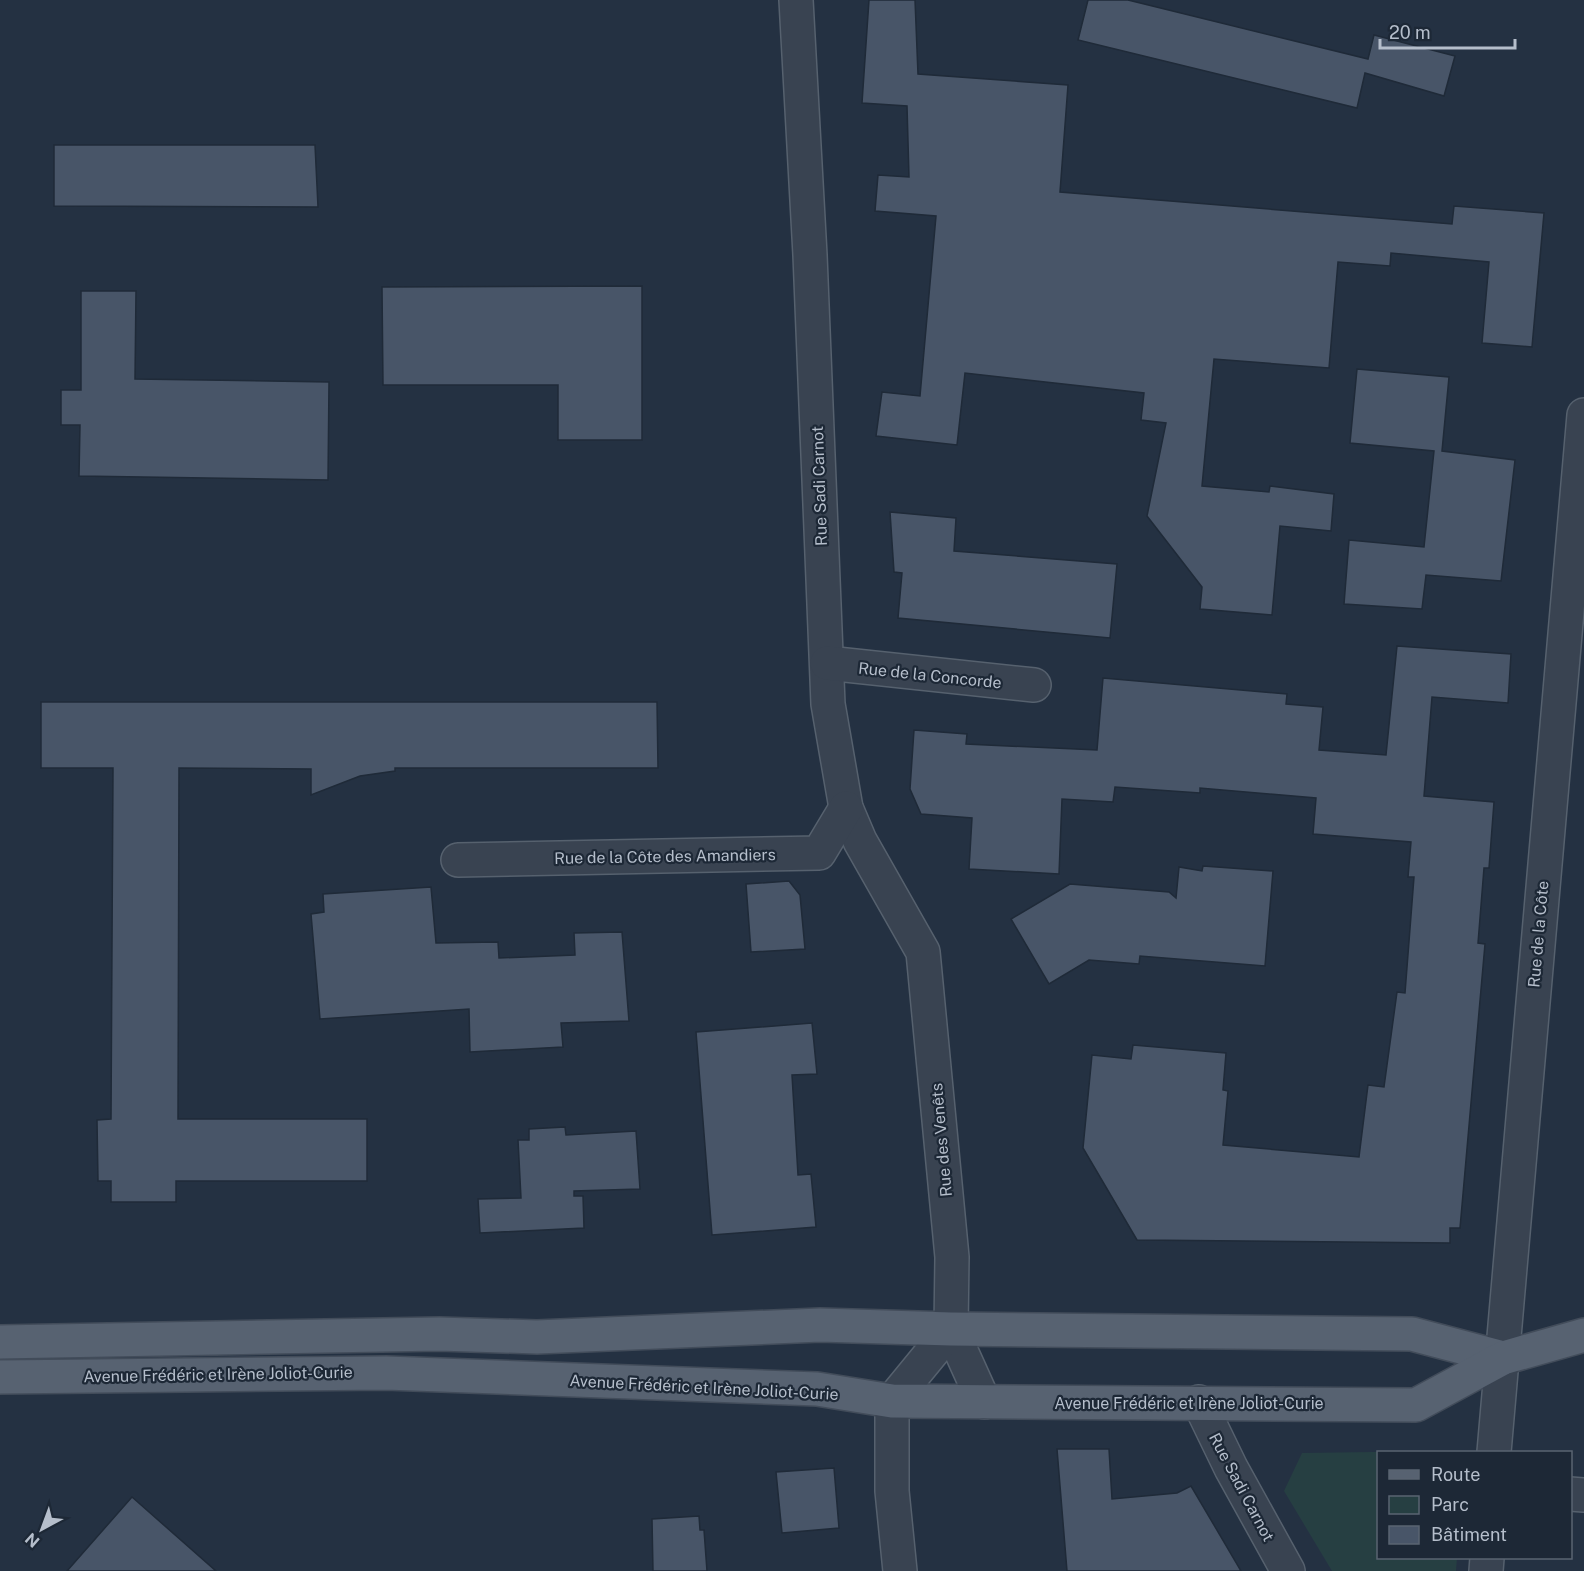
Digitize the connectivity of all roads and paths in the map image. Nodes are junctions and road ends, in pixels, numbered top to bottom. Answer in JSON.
{"nodes":[{"id":1,"x":796,"y":0,"type":"edge"},
{"id":2,"x":1584,"y":415,"type":"edge"},
{"id":3,"x":827,"y":663,"type":"junction"},
{"id":4,"x":1034,"y":685,"type":"dead end"},
{"id":5,"x":846,"y":808,"type":"junction"},
{"id":6,"x":458,"y":860,"type":"dead end"},
{"id":7,"x":923,"y":952,"type":"joint"},
{"id":8,"x":951,"y":1329,"type":"junction"},
{"id":9,"x":1584,"y":1335,"type":"edge"},
{"id":10,"x":0,"y":1342,"type":"edge"},
{"id":11,"x":1503,"y":1358,"type":"junction"},
{"id":12,"x":0,"y":1377,"type":"edge"},
{"id":13,"x":892,"y":1401,"type":"junction"},
{"id":14,"x":984,"y":1402,"type":"junction"},
{"id":15,"x":1199,"y":1402,"type":"junction"},
{"id":16,"x":1494,"y":1451,"type":"edge"},
{"id":17,"x":900,"y":1571,"type":"edge"},
{"id":18,"x":1288,"y":1571,"type":"edge"}],
"edges":[{"from":1,"to":3,"type":"street","name":"Rue Sadi Carnot"},
{"from":2,"to":11,"type":"street","name":"Rue de la Côte"},
{"from":3,"to":4,"type":"street","name":"Rue de la Concorde"},
{"from":3,"to":5,"type":"street","name":"Rue Sadi Carnot"},
{"from":5,"to":6,"type":"street","name":"Rue de la Côte des Amandiers"},
{"from":5,"to":7,"type":"street","name":"Rue Sadi Carnot"},
{"from":7,"to":8,"type":"street","name":"Rue des Venêts"},
{"from":8,"to":10,"type":"main road"},
{"from":8,"to":11,"type":"main road"},
{"from":8,"to":13,"type":"street"},
{"from":8,"to":14,"type":"street","name":"Rue des Venêts"},
{"from":9,"to":11,"type":"main road","name":"Avenue Frédéric et Irène Joliot-Curie"},
{"from":11,"to":15,"type":"main road","name":"Avenue Frédéric et Irène Joliot-Curie"},
{"from":11,"to":16,"type":"street","name":"Rue de la Côte"},
{"from":12,"to":13,"type":"main road","name":"Avenue Frédéric et Irène Joliot-Curie"},
{"from":13,"to":14,"type":"main road","name":"Avenue Frédéric et Irène Joliot-Curie"},
{"from":13,"to":17,"type":"street"},
{"from":14,"to":15,"type":"main road","name":"Avenue Frédéric et Irène Joliot-Curie"},
{"from":15,"to":18,"type":"street","name":"Rue Sadi Carnot"}]}
